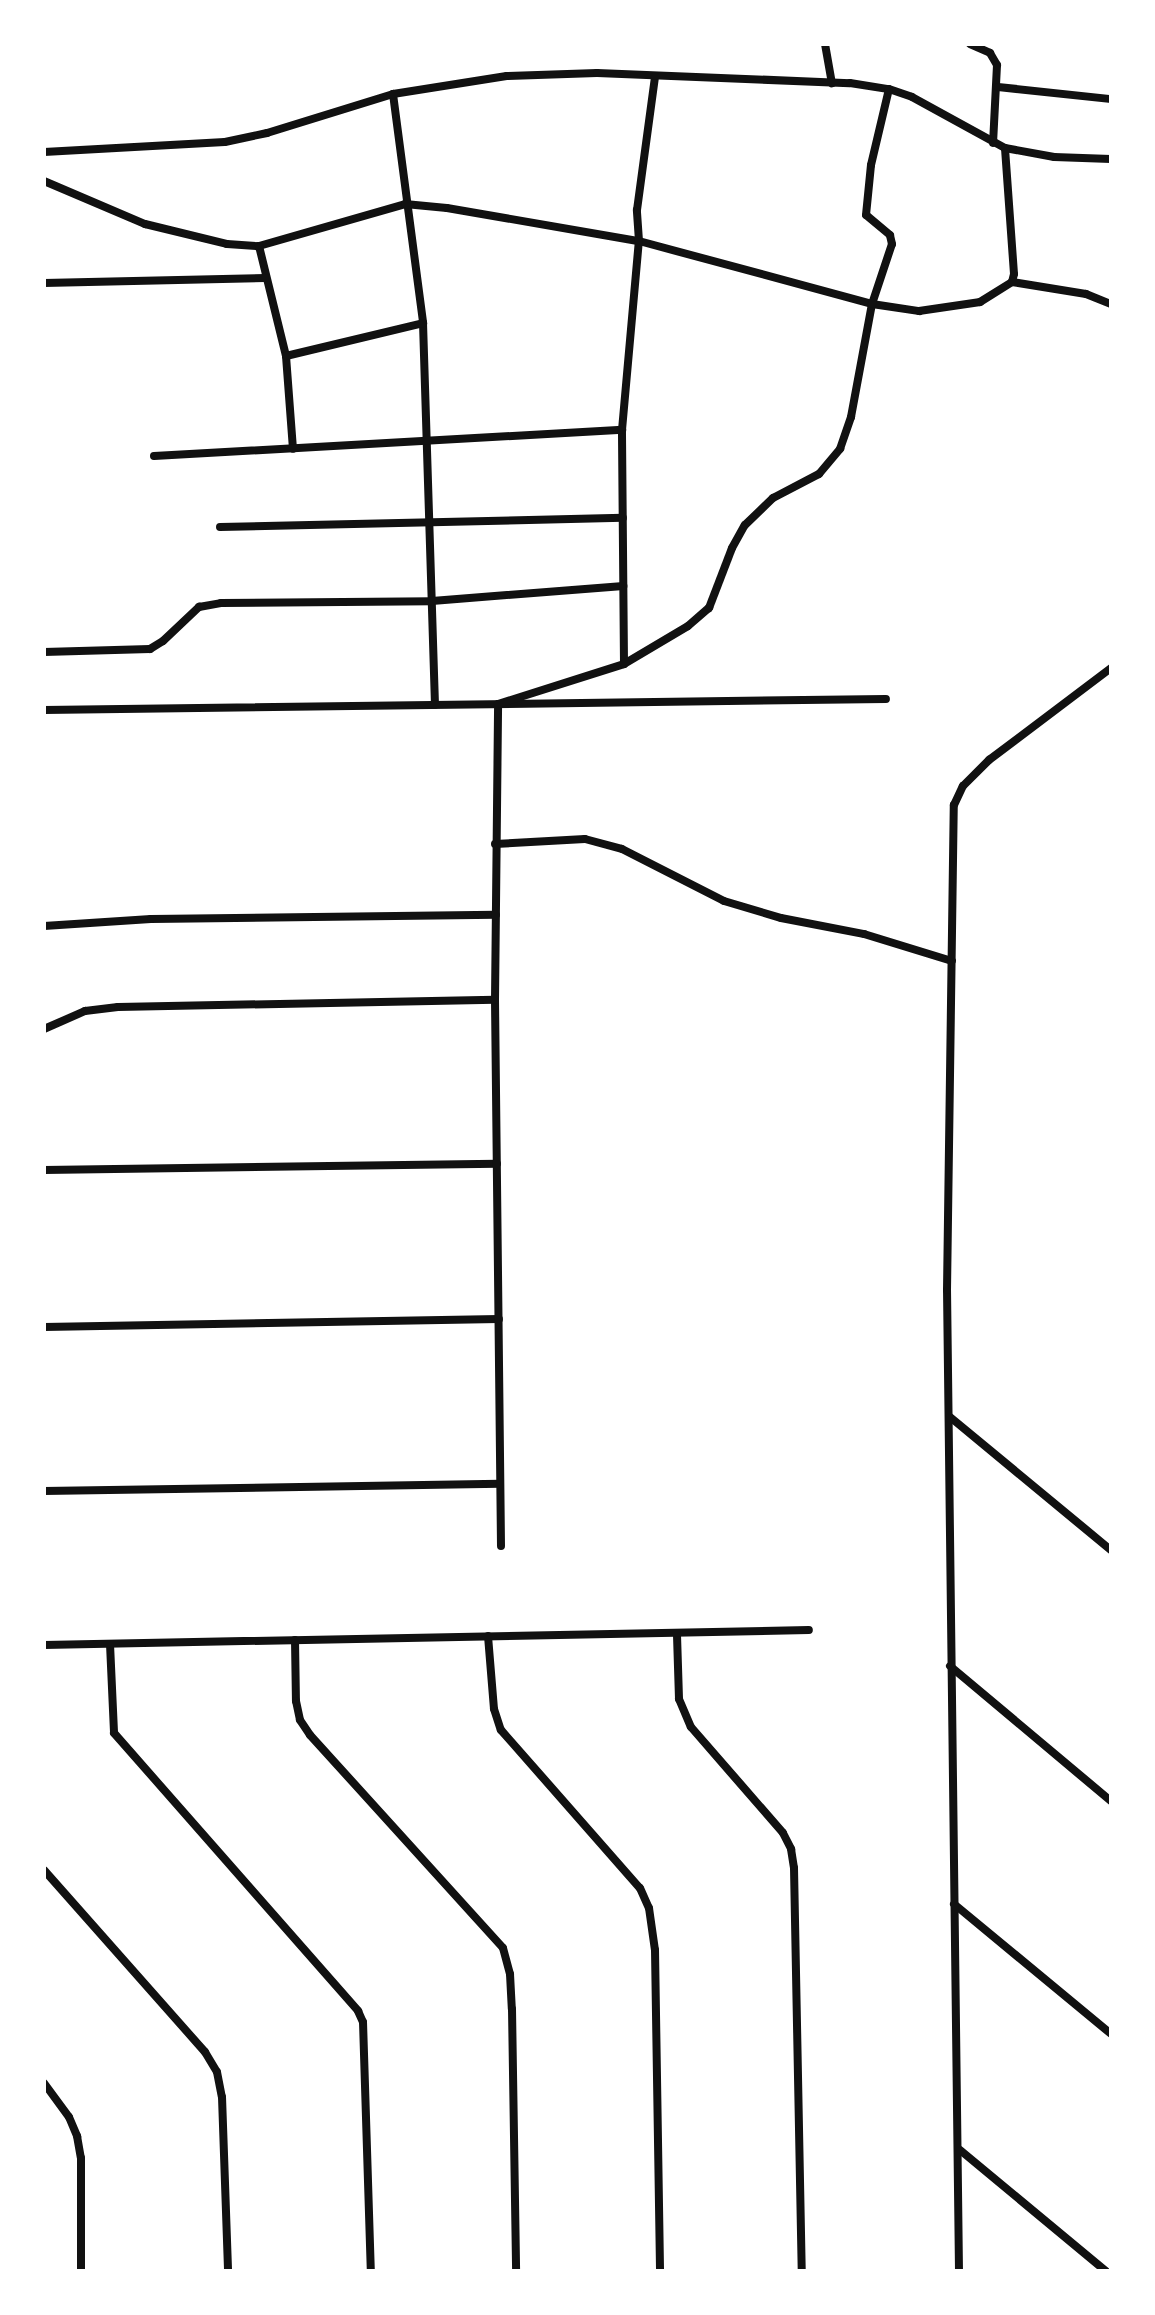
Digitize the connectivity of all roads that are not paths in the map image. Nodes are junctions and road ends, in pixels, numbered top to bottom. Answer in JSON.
{"nodes":[{"id":1,"x":825,"y":44,"type":"edge"},
{"id":2,"x":970,"y":44,"type":"edge"},
{"id":3,"x":655,"y":76,"type":"junction"},
{"id":4,"x":832,"y":83,"type":"junction"},
{"id":5,"x":998,"y":87,"type":"junction"},
{"id":6,"x":889,"y":89,"type":"junction"},
{"id":7,"x":393,"y":94,"type":"junction"},
{"id":8,"x":1111,"y":99,"type":"edge"},
{"id":9,"x":993,"y":143,"type":"junction"},
{"id":10,"x":1005,"y":148,"type":"junction"},
{"id":11,"x":44,"y":152,"type":"edge"},
{"id":12,"x":1111,"y":159,"type":"edge"},
{"id":13,"x":44,"y":181,"type":"edge"},
{"id":14,"x":405,"y":204,"type":"junction"},
{"id":15,"x":639,"y":241,"type":"junction"},
{"id":16,"x":259,"y":246,"type":"junction"},
{"id":17,"x":265,"y":278,"type":"junction"},
{"id":18,"x":1012,"y":282,"type":"junction"},
{"id":19,"x":44,"y":283,"type":"edge"},
{"id":20,"x":872,"y":304,"type":"junction"},
{"id":21,"x":1111,"y":304,"type":"edge"},
{"id":22,"x":423,"y":323,"type":"junction"},
{"id":23,"x":286,"y":356,"type":"junction"},
{"id":24,"x":622,"y":430,"type":"junction"},
{"id":25,"x":426,"y":440,"type":"junction"},
{"id":26,"x":293,"y":449,"type":"junction"},
{"id":27,"x":154,"y":456,"type":"dead end"},
{"id":28,"x":623,"y":518,"type":"junction"},
{"id":29,"x":429,"y":523,"type":"junction"},
{"id":30,"x":220,"y":527,"type":"dead end"},
{"id":31,"x":623,"y":586,"type":"junction"},
{"id":32,"x":432,"y":601,"type":"junction"},
{"id":33,"x":44,"y":652,"type":"edge"},
{"id":34,"x":624,"y":664,"type":"junction"},
{"id":35,"x":1111,"y":668,"type":"edge"},
{"id":36,"x":886,"y":699,"type":"dead end"},
{"id":37,"x":498,"y":704,"type":"junction"},
{"id":38,"x":435,"y":705,"type":"junction"},
{"id":39,"x":44,"y":710,"type":"edge"},
{"id":40,"x":495,"y":844,"type":"junction"},
{"id":41,"x":496,"y":915,"type":"junction"},
{"id":42,"x":44,"y":926,"type":"edge"},
{"id":43,"x":952,"y":961,"type":"junction"},
{"id":44,"x":495,"y":1000,"type":"junction"},
{"id":45,"x":44,"y":1029,"type":"edge"},
{"id":46,"x":497,"y":1164,"type":"junction"},
{"id":47,"x":44,"y":1170,"type":"edge"},
{"id":48,"x":499,"y":1319,"type":"junction"},
{"id":49,"x":44,"y":1327,"type":"edge"},
{"id":50,"x":950,"y":1417,"type":"junction"},
{"id":51,"x":500,"y":1484,"type":"junction"},
{"id":52,"x":44,"y":1491,"type":"edge"},
{"id":53,"x":501,"y":1546,"type":"dead end"},
{"id":54,"x":1111,"y":1550,"type":"edge"},
{"id":55,"x":809,"y":1630,"type":"dead end"},
{"id":56,"x":677,"y":1635,"type":"junction"},
{"id":57,"x":488,"y":1636,"type":"junction"},
{"id":58,"x":295,"y":1640,"type":"junction"},
{"id":59,"x":110,"y":1644,"type":"junction"},
{"id":60,"x":44,"y":1645,"type":"edge"},
{"id":61,"x":950,"y":1666,"type":"junction"},
{"id":62,"x":1111,"y":1801,"type":"edge"},
{"id":63,"x":44,"y":1870,"type":"edge"},
{"id":64,"x":954,"y":1904,"type":"junction"},
{"id":65,"x":1111,"y":2034,"type":"edge"},
{"id":66,"x":44,"y":2083,"type":"edge"},
{"id":67,"x":960,"y":2150,"type":"junction"},
{"id":68,"x":81,"y":2271,"type":"edge"},
{"id":69,"x":228,"y":2271,"type":"edge"},
{"id":70,"x":371,"y":2271,"type":"edge"},
{"id":71,"x":516,"y":2271,"type":"edge"},
{"id":72,"x":660,"y":2271,"type":"edge"},
{"id":73,"x":802,"y":2271,"type":"edge"},
{"id":74,"x":959,"y":2271,"type":"edge"},
{"id":75,"x":1106,"y":2271,"type":"edge"}],
"edges":[{"from":1,"to":4,"type":"street"},
{"from":2,"to":5,"type":"street"},
{"from":3,"to":4,"type":"street"},
{"from":3,"to":7,"type":"street"},
{"from":3,"to":15,"type":"street"},
{"from":4,"to":6,"type":"street"},
{"from":5,"to":8,"type":"street"},
{"from":5,"to":9,"type":"street"},
{"from":6,"to":9,"type":"street"},
{"from":6,"to":20,"type":"street"},
{"from":7,"to":11,"type":"street"},
{"from":7,"to":14,"type":"street"},
{"from":9,"to":10,"type":"street"},
{"from":10,"to":12,"type":"street"},
{"from":10,"to":18,"type":"street"},
{"from":13,"to":16,"type":"street"},
{"from":14,"to":15,"type":"street"},
{"from":14,"to":16,"type":"street"},
{"from":14,"to":22,"type":"street"},
{"from":15,"to":20,"type":"street"},
{"from":15,"to":24,"type":"street"},
{"from":16,"to":17,"type":"street"},
{"from":17,"to":19,"type":"street"},
{"from":17,"to":23,"type":"street"},
{"from":18,"to":20,"type":"street"},
{"from":18,"to":21,"type":"street"},
{"from":20,"to":34,"type":"street"},
{"from":22,"to":23,"type":"street"},
{"from":22,"to":25,"type":"street"},
{"from":23,"to":26,"type":"street"},
{"from":24,"to":25,"type":"street"},
{"from":24,"to":28,"type":"street"},
{"from":25,"to":26,"type":"street"},
{"from":25,"to":29,"type":"street"},
{"from":26,"to":27,"type":"street"},
{"from":28,"to":29,"type":"street"},
{"from":28,"to":31,"type":"street"},
{"from":29,"to":30,"type":"street"},
{"from":29,"to":32,"type":"street"},
{"from":31,"to":32,"type":"street"},
{"from":31,"to":34,"type":"street"},
{"from":32,"to":33,"type":"street"},
{"from":32,"to":38,"type":"street"},
{"from":34,"to":37,"type":"street"},
{"from":35,"to":43,"type":"street"},
{"from":36,"to":37,"type":"street"},
{"from":37,"to":38,"type":"street"},
{"from":37,"to":40,"type":"street"},
{"from":38,"to":39,"type":"street"},
{"from":40,"to":41,"type":"street"},
{"from":40,"to":43,"type":"street"},
{"from":41,"to":42,"type":"street"},
{"from":41,"to":44,"type":"street"},
{"from":43,"to":50,"type":"street"},
{"from":44,"to":45,"type":"street"},
{"from":44,"to":46,"type":"street"},
{"from":46,"to":47,"type":"street"},
{"from":46,"to":48,"type":"street"},
{"from":48,"to":49,"type":"street"},
{"from":48,"to":51,"type":"street"},
{"from":50,"to":54,"type":"street"},
{"from":50,"to":61,"type":"street"},
{"from":51,"to":52,"type":"street"},
{"from":51,"to":53,"type":"street"},
{"from":55,"to":56,"type":"street"},
{"from":56,"to":57,"type":"street"},
{"from":56,"to":73,"type":"street"},
{"from":57,"to":58,"type":"street"},
{"from":57,"to":72,"type":"street"},
{"from":58,"to":59,"type":"street"},
{"from":58,"to":71,"type":"street"},
{"from":59,"to":60,"type":"street"},
{"from":59,"to":70,"type":"street"},
{"from":61,"to":62,"type":"street"},
{"from":61,"to":64,"type":"street"},
{"from":63,"to":69,"type":"street"},
{"from":64,"to":65,"type":"street"},
{"from":64,"to":67,"type":"street"},
{"from":66,"to":68,"type":"street"},
{"from":67,"to":74,"type":"street"},
{"from":67,"to":75,"type":"street"}]}
